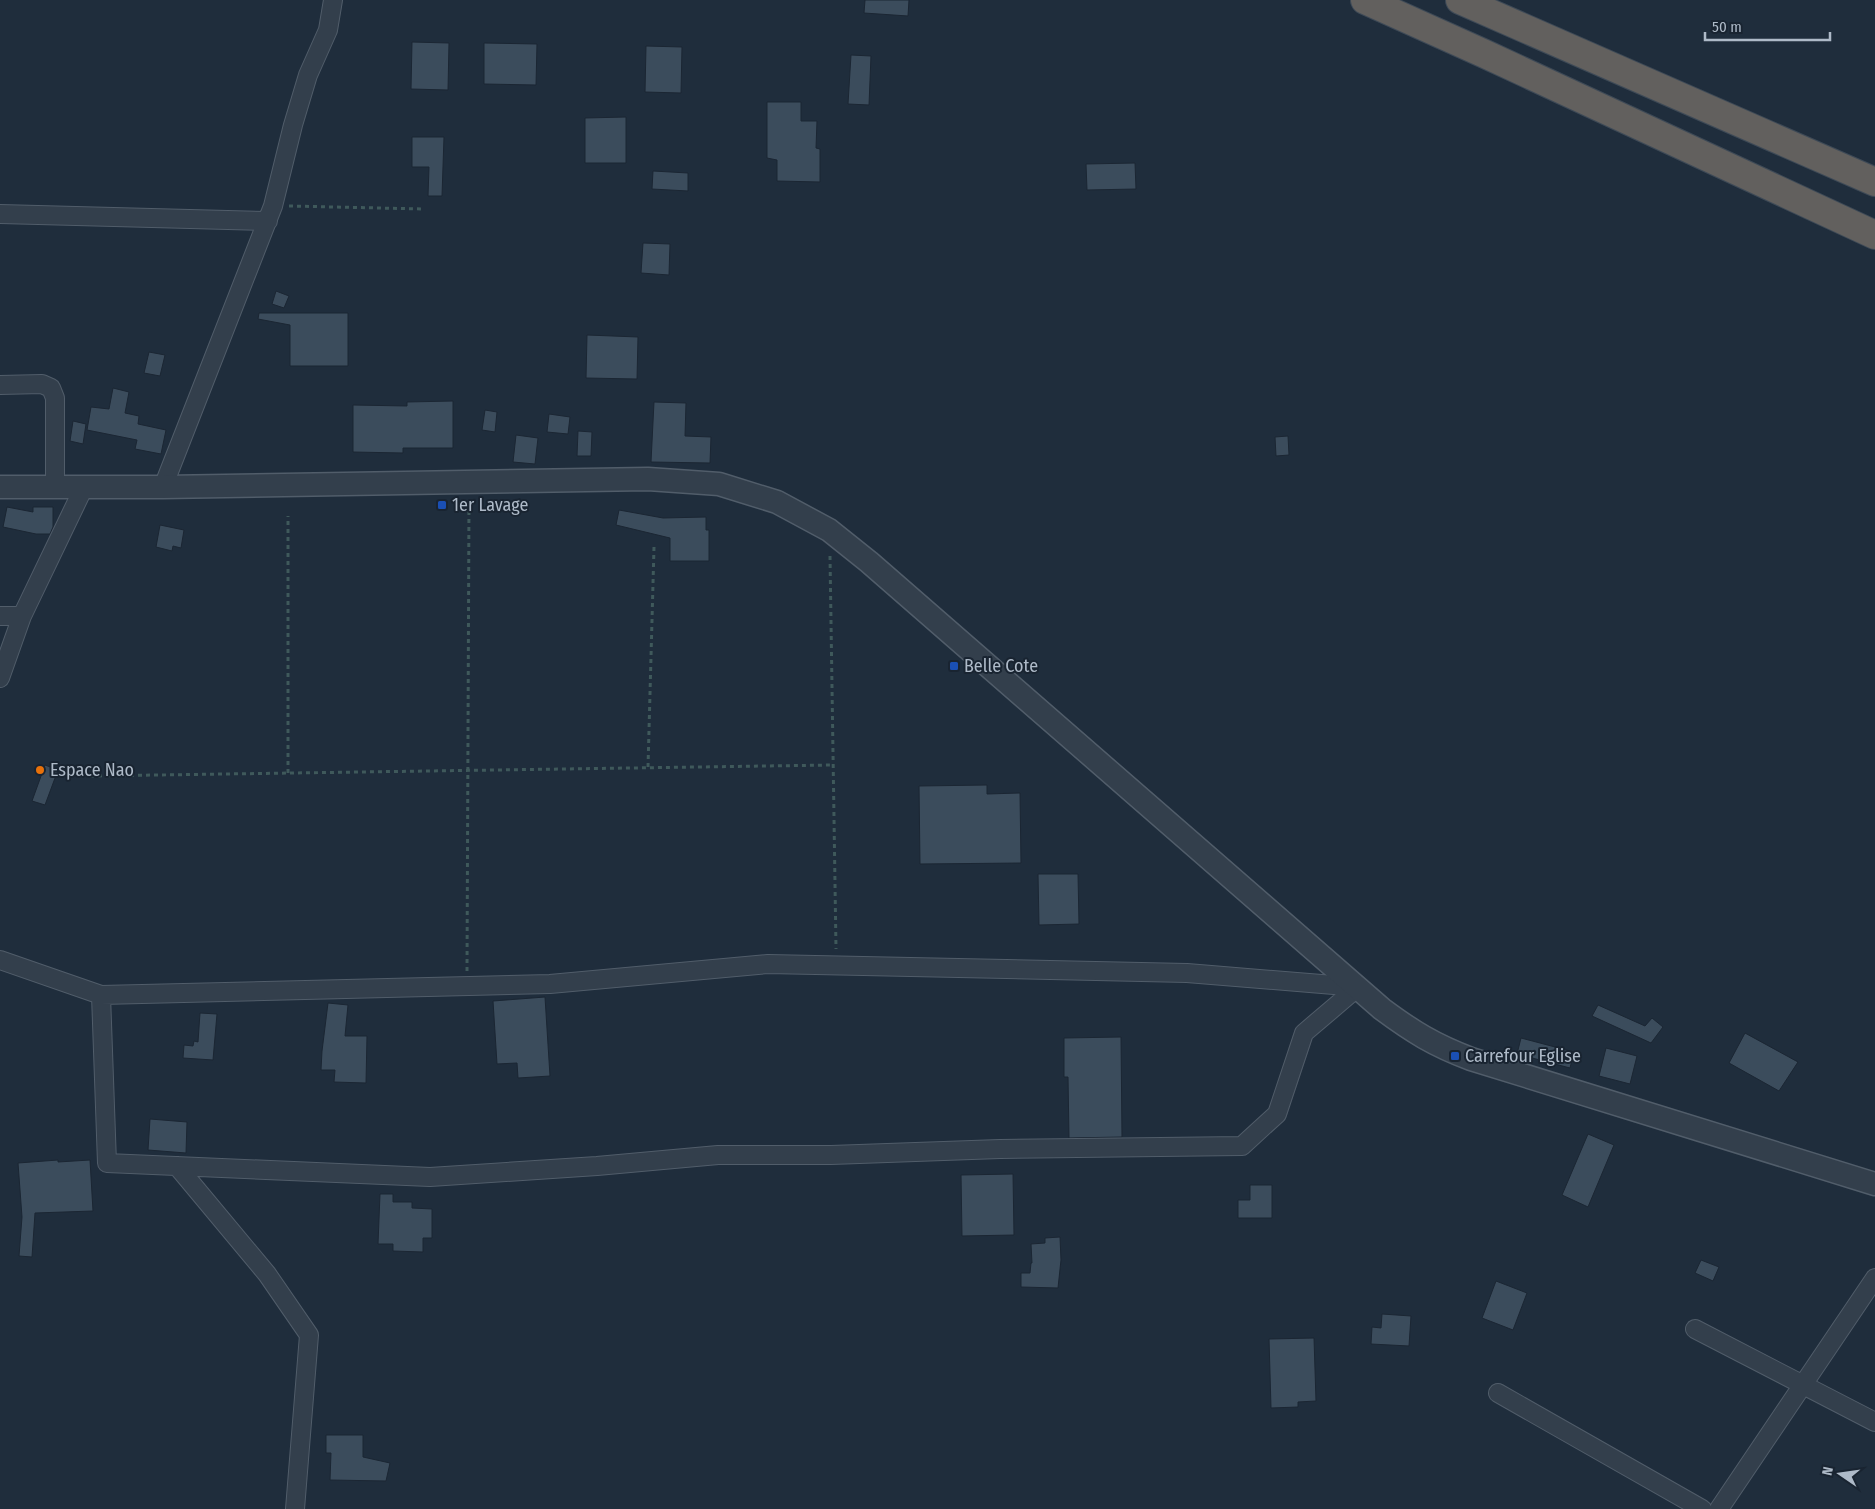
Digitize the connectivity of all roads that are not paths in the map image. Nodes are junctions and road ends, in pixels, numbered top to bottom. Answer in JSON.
{"nodes":[{"id":1,"x":334,"y":0,"type":"edge"},
{"id":2,"x":1365,"y":0,"type":"edge"},
{"id":3,"x":1460,"y":0,"type":"edge"},
{"id":4,"x":1875,"y":182,"type":"edge"},
{"id":5,"x":271,"y":213,"type":"junction"},
{"id":6,"x":0,"y":214,"type":"edge"},
{"id":7,"x":1875,"y":236,"type":"edge"},
{"id":8,"x":0,"y":385,"type":"edge"},
{"id":9,"x":0,"y":487,"type":"edge"},
{"id":10,"x":55,"y":487,"type":"junction"},
{"id":11,"x":84,"y":487,"type":"junction"},
{"id":12,"x":163,"y":487,"type":"junction"},
{"id":13,"x":0,"y":616,"type":"edge"},
{"id":14,"x":22,"y":616,"type":"junction"},
{"id":15,"x":0,"y":678,"type":"edge"},
{"id":16,"x":0,"y":960,"type":"edge"},
{"id":17,"x":1358,"y":988,"type":"junction"},
{"id":18,"x":102,"y":995,"type":"junction"},
{"id":19,"x":177,"y":1166,"type":"junction"},
{"id":20,"x":1875,"y":1184,"type":"edge"},
{"id":21,"x":1875,"y":1278,"type":"edge"},
{"id":22,"x":1695,"y":1329,"type":"dead end"},
{"id":23,"x":1804,"y":1384,"type":"junction"},
{"id":24,"x":1498,"y":1392,"type":"dead end"},
{"id":25,"x":1875,"y":1422,"type":"edge"},
{"id":26,"x":295,"y":1509,"type":"edge"},
{"id":27,"x":1702,"y":1509,"type":"edge"},
{"id":28,"x":1719,"y":1509,"type":"edge"}],
"edges":[{"from":1,"to":5,"type":"street"},
{"from":2,"to":7,"type":"highway"},
{"from":3,"to":4,"type":"highway"},
{"from":5,"to":6,"type":"street"},
{"from":5,"to":12,"type":"street"},
{"from":8,"to":10,"type":"street"},
{"from":9,"to":10,"type":"street"},
{"from":10,"to":11,"type":"street"},
{"from":11,"to":12,"type":"street"},
{"from":11,"to":14,"type":"street"},
{"from":12,"to":17,"type":"street"},
{"from":13,"to":14,"type":"street"},
{"from":14,"to":15,"type":"street"},
{"from":16,"to":18,"type":"street"},
{"from":17,"to":18,"type":"street"},
{"from":17,"to":19,"type":"street"},
{"from":17,"to":20,"type":"street"},
{"from":18,"to":19,"type":"street"},
{"from":19,"to":26,"type":"street"},
{"from":21,"to":23,"type":"street"},
{"from":22,"to":23,"type":"street"},
{"from":23,"to":25,"type":"street"},
{"from":23,"to":28,"type":"street"},
{"from":24,"to":27,"type":"street"}]}
